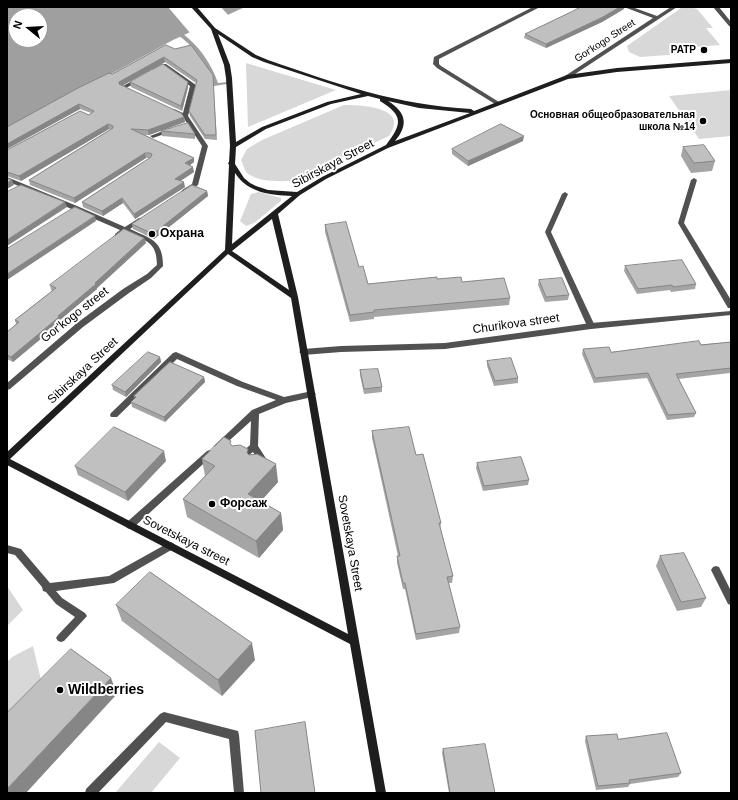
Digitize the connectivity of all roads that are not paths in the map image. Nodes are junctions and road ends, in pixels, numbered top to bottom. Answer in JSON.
{"nodes":[{"id":1,"x":194,"y":7,"type":"edge"},
{"id":2,"x":537,"y":7,"type":"edge"},
{"id":3,"x":627,"y":7,"type":"edge"},
{"id":4,"x":674,"y":7,"type":"edge"},
{"id":5,"x":716,"y":7,"type":"edge"},
{"id":6,"x":657,"y":18,"type":"junction"},
{"id":7,"x":731,"y":25,"type":"edge"},
{"id":8,"x":213,"y":29,"type":"junction"},
{"id":9,"x":731,"y":61,"type":"edge"},
{"id":10,"x":151,"y":72,"type":"edge"},
{"id":11,"x":144,"y":76,"type":"edge"},
{"id":12,"x":566,"y":77,"type":"junction"},
{"id":13,"x":131,"y":90,"type":"edge"},
{"id":14,"x":367,"y":94,"type":"junction"},
{"id":15,"x":374,"y":96,"type":"junction"},
{"id":16,"x":497,"y":103,"type":"junction"},
{"id":17,"x":165,"y":106,"type":"edge"},
{"id":18,"x":476,"y":111,"type":"junction"},
{"id":19,"x":185,"y":116,"type":"junction"},
{"id":20,"x":190,"y":124,"type":"junction"},
{"id":21,"x":182,"y":126,"type":"edge"},
{"id":22,"x":175,"y":129,"type":"edge"},
{"id":23,"x":153,"y":136,"type":"dead end"},
{"id":24,"x":233,"y":146,"type":"junction"},
{"id":25,"x":386,"y":147,"type":"junction"},
{"id":26,"x":231,"y":163,"type":"junction"},
{"id":27,"x":7,"y":179,"type":"edge"},
{"id":28,"x":28,"y":180,"type":"edge"},
{"id":29,"x":694,"y":180,"type":"dead end"},
{"id":30,"x":21,"y":185,"type":"junction"},
{"id":31,"x":12,"y":191,"type":"edge"},
{"id":32,"x":298,"y":194,"type":"junction"},
{"id":33,"x":565,"y":194,"type":"dead end"},
{"id":34,"x":175,"y":197,"type":"edge"},
{"id":35,"x":82,"y":202,"type":"edge"},
{"id":36,"x":72,"y":209,"type":"junction"},
{"id":37,"x":150,"y":213,"type":"edge"},
{"id":38,"x":274,"y":213,"type":"junction"},
{"id":39,"x":124,"y":230,"type":"junction"},
{"id":40,"x":113,"y":238,"type":"edge"},
{"id":41,"x":228,"y":251,"type":"junction"},
{"id":42,"x":294,"y":298,"type":"junction"},
{"id":43,"x":731,"y":306,"type":"edge"},
{"id":44,"x":731,"y":313,"type":"edge"},
{"id":45,"x":591,"y":326,"type":"junction"},
{"id":46,"x":304,"y":352,"type":"junction"},
{"id":47,"x":7,"y":387,"type":"edge"},
{"id":48,"x":312,"y":394,"type":"junction"},
{"id":49,"x":284,"y":400,"type":"junction"},
{"id":50,"x":255,"y":412,"type":"junction"},
{"id":51,"x":114,"y":415,"type":"dead end"},
{"id":52,"x":254,"y":446,"type":"junction"},
{"id":53,"x":7,"y":457,"type":"edge"},
{"id":54,"x":7,"y":461,"type":"edge"},
{"id":55,"x":238,"y":461,"type":"edge"},
{"id":56,"x":255,"y":470,"type":"edge"},
{"id":57,"x":130,"y":525,"type":"junction"},
{"id":58,"x":170,"y":546,"type":"junction"},
{"id":59,"x":7,"y":549,"type":"edge"},
{"id":60,"x":716,"y":570,"type":"dead end"},
{"id":61,"x":46,"y":588,"type":"junction"},
{"id":62,"x":731,"y":602,"type":"edge"},
{"id":63,"x":61,"y":638,"type":"dead end"},
{"id":64,"x":355,"y":642,"type":"junction"},
{"id":65,"x":90,"y":793,"type":"edge"},
{"id":66,"x":238,"y":793,"type":"edge"},
{"id":67,"x":381,"y":793,"type":"edge"}],
"edges":[{"from":1,"to":8,"type":"street"},
{"from":2,"to":16,"type":"street"},
{"from":3,"to":6,"type":"street"},
{"from":4,"to":6,"type":"street","name":"Gor'kogo Street"},
{"from":5,"to":7,"type":"street"},
{"from":6,"to":12,"type":"street","name":"Gor'kogo Street"},
{"from":8,"to":14,"type":"street"},
{"from":8,"to":24,"type":"street"},
{"from":9,"to":12,"type":"street","name":"Sibirskaya Street"},
{"from":10,"to":19,"type":"street"},
{"from":11,"to":13,"type":"street"},
{"from":12,"to":16,"type":"street","name":"Sibirskaya Street"},
{"from":14,"to":15,"type":"street"},
{"from":14,"to":24,"type":"street"},
{"from":15,"to":18,"type":"street"},
{"from":15,"to":25,"type":"street"},
{"from":16,"to":18,"type":"street","name":"Sibirskaya Street"},
{"from":17,"to":19,"type":"street"},
{"from":18,"to":25,"type":"street","name":"Sibirskaya Street"},
{"from":19,"to":20,"type":"street"},
{"from":20,"to":21,"type":"street"},
{"from":20,"to":34,"type":"street"},
{"from":22,"to":23,"type":"street"},
{"from":24,"to":26,"type":"street"},
{"from":25,"to":32,"type":"street","name":"Sibirskaya Street"},
{"from":26,"to":32,"type":"street"},
{"from":26,"to":41,"type":"street"},
{"from":27,"to":30,"type":"street"},
{"from":28,"to":30,"type":"street"},
{"from":29,"to":43,"type":"street"},
{"from":30,"to":31,"type":"street"},
{"from":30,"to":36,"type":"street"},
{"from":32,"to":38,"type":"street","name":"Sibirskaya Street"},
{"from":33,"to":45,"type":"street"},
{"from":35,"to":36,"type":"street"},
{"from":36,"to":39,"type":"street"},
{"from":37,"to":39,"type":"street"},
{"from":38,"to":41,"type":"street","name":"Sibirskaya Street"},
{"from":38,"to":42,"type":"street","name":"Sovetskaya Street"},
{"from":39,"to":40,"type":"street"},
{"from":39,"to":47,"type":"street","name":"Gor'kogo street"},
{"from":41,"to":42,"type":"street"},
{"from":41,"to":53,"type":"street","name":"Sibirskaya Street"},
{"from":42,"to":46,"type":"street","name":"Sovetskaya Street"},
{"from":44,"to":45,"type":"street","name":"Churikova street"},
{"from":45,"to":46,"type":"street","name":"Churikova street"},
{"from":46,"to":48,"type":"street","name":"Sovetskaya Street"},
{"from":48,"to":49,"type":"street"},
{"from":48,"to":64,"type":"street","name":"Sovetskaya Street"},
{"from":49,"to":50,"type":"street"},
{"from":49,"to":51,"type":"street"},
{"from":50,"to":52,"type":"street"},
{"from":50,"to":57,"type":"street"},
{"from":52,"to":55,"type":"street"},
{"from":52,"to":56,"type":"street"},
{"from":54,"to":57,"type":"street","name":"Sovetskaya street"},
{"from":57,"to":58,"type":"street","name":"Sovetskaya street"},
{"from":58,"to":61,"type":"street"},
{"from":58,"to":64,"type":"street","name":"Sovetskaya street"},
{"from":59,"to":61,"type":"street"},
{"from":60,"to":62,"type":"street"},
{"from":61,"to":63,"type":"street"},
{"from":64,"to":67,"type":"street","name":"Sovetskaya Street"},
{"from":65,"to":66,"type":"street"}]}
